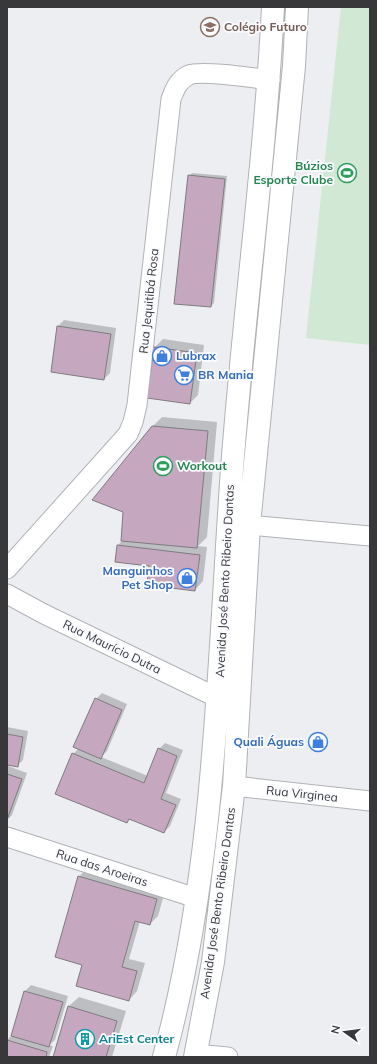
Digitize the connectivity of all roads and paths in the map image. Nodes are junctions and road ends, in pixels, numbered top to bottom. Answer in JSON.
{"nodes":[{"id":1,"x":273,"y":7,"type":"edge"},
{"id":2,"x":297,"y":7,"type":"edge"},
{"id":3,"x":270,"y":80,"type":"junction"},
{"id":4,"x":249,"y":525,"type":"junction"},
{"id":5,"x":370,"y":536,"type":"edge"},
{"id":6,"x":7,"y":569,"type":"edge"},
{"id":7,"x":7,"y":594,"type":"edge"},
{"id":8,"x":218,"y":698,"type":"junction"},
{"id":9,"x":234,"y":786,"type":"junction"},
{"id":10,"x":370,"y":801,"type":"edge"},
{"id":11,"x":7,"y":837,"type":"edge"},
{"id":12,"x":196,"y":898,"type":"junction"},
{"id":13,"x":195,"y":1055,"type":"edge"},
{"id":14,"x":164,"y":1057,"type":"edge"},
{"id":15,"x":228,"y":1057,"type":"edge"}],
"edges":[{"from":1,"to":3,"type":"main road","name":"Avenida José Bento Ribeiro Dantas"},
{"from":2,"to":4,"type":"main road","name":"Avenida José Bento Ribeiro Dantas"},
{"from":3,"to":6,"type":"street","name":"Rua Jequitibá Rosa"},
{"from":3,"to":8,"type":"main road","name":"Avenida José Bento Ribeiro Dantas"},
{"from":4,"to":5,"type":"street"},
{"from":4,"to":9,"type":"main road","name":"Avenida José Bento Ribeiro Dantas"},
{"from":7,"to":8,"type":"street","name":"Rua Maurício Dutra"},
{"from":8,"to":12,"type":"main road","name":"Avenida José Bento Ribeiro Dantas"},
{"from":9,"to":10,"type":"street","name":"Rua Virginea"},
{"from":9,"to":13,"type":"main road","name":"Avenida José Bento Ribeiro Dantas"},
{"from":11,"to":12,"type":"street","name":"Rua das Aroeiras"},
{"from":12,"to":14,"type":"main road","name":"Avenida José Bento Ribeiro Dantas"},
{"from":13,"to":15,"type":"street"}]}
